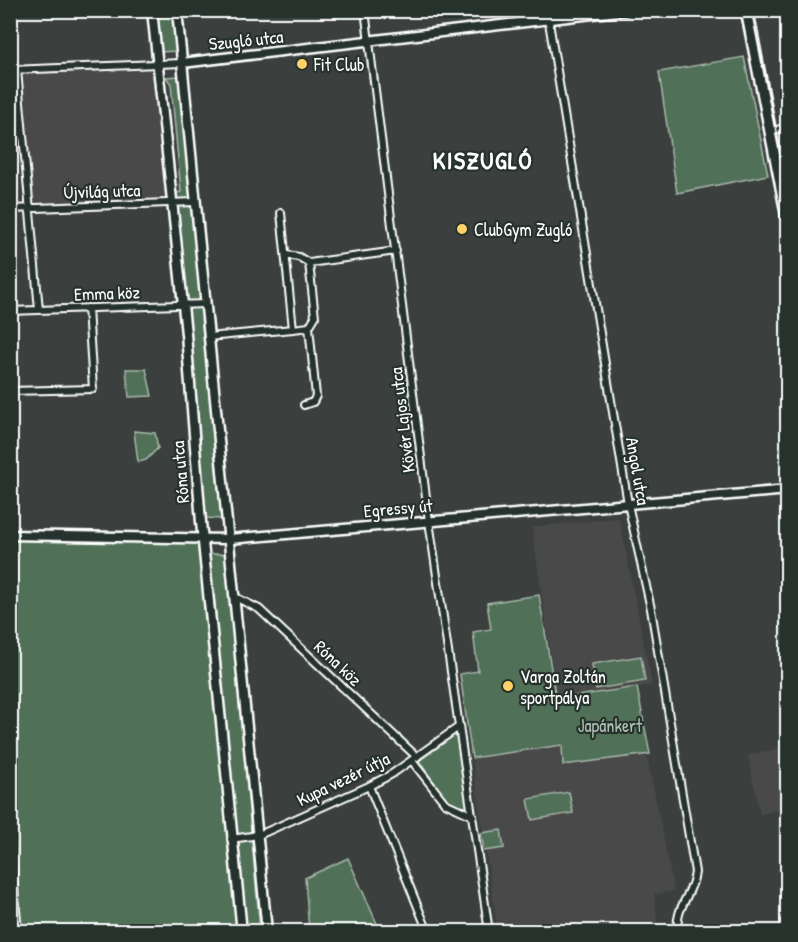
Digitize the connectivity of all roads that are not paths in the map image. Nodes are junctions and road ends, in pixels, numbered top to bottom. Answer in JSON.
{"nodes":[{"id":1,"x":152,"y":10,"type":"edge"},
{"id":2,"x":177,"y":10,"type":"edge"},
{"id":3,"x":365,"y":10,"type":"edge"},
{"id":4,"x":547,"y":10,"type":"edge"},
{"id":5,"x":626,"y":10,"type":"edge"},
{"id":6,"x":746,"y":10,"type":"edge"},
{"id":7,"x":549,"y":21,"type":"junction"},
{"id":8,"x":369,"y":43,"type":"junction"},
{"id":9,"x":182,"y":63,"type":"junction"},
{"id":10,"x":156,"y":64,"type":"junction"},
{"id":11,"x":14,"y":70,"type":"edge"},
{"id":12,"x":788,"y":127,"type":"edge"},
{"id":13,"x":769,"y":132,"type":"junction"},
{"id":14,"x":194,"y":202,"type":"junction"},
{"id":15,"x":171,"y":203,"type":"junction"},
{"id":16,"x":30,"y":208,"type":"junction"},
{"id":17,"x":10,"y":209,"type":"edge"},
{"id":18,"x":281,"y":213,"type":"dead end"},
{"id":19,"x":788,"y":223,"type":"edge"},
{"id":20,"x":396,"y":251,"type":"junction"},
{"id":21,"x":286,"y":255,"type":"junction"},
{"id":22,"x":309,"y":263,"type":"junction"},
{"id":23,"x":205,"y":304,"type":"junction"},
{"id":24,"x":182,"y":305,"type":"junction"},
{"id":25,"x":88,"y":309,"type":"junction"},
{"id":26,"x":39,"y":310,"type":"junction"},
{"id":27,"x":10,"y":311,"type":"edge"},
{"id":28,"x":309,"y":327,"type":"junction"},
{"id":29,"x":293,"y":329,"type":"junction"},
{"id":30,"x":208,"y":337,"type":"junction"},
{"id":31,"x":10,"y":391,"type":"edge"},
{"id":32,"x":304,"y":405,"type":"dead end"},
{"id":33,"x":788,"y":489,"type":"edge"},
{"id":34,"x":628,"y":504,"type":"junction"},
{"id":35,"x":429,"y":521,"type":"junction"},
{"id":36,"x":10,"y":535,"type":"edge"},
{"id":37,"x":203,"y":539,"type":"junction"},
{"id":38,"x":229,"y":539,"type":"junction"},
{"id":39,"x":235,"y":597,"type":"junction"},
{"id":40,"x":459,"y":726,"type":"junction"},
{"id":41,"x":414,"y":759,"type":"junction"},
{"id":42,"x":369,"y":786,"type":"junction"},
{"id":43,"x":473,"y":816,"type":"junction"},
{"id":44,"x":259,"y":835,"type":"junction"},
{"id":45,"x":231,"y":839,"type":"junction"},
{"id":46,"x":10,"y":843,"type":"edge"},
{"id":47,"x":18,"y":932,"type":"edge"},
{"id":48,"x":242,"y":932,"type":"edge"},
{"id":49,"x":267,"y":932,"type":"edge"},
{"id":50,"x":428,"y":932,"type":"edge"},
{"id":51,"x":489,"y":932,"type":"edge"},
{"id":52,"x":678,"y":932,"type":"edge"}],
"edges":[{"from":1,"to":10,"type":"street","name":"Róna utca"},
{"from":2,"to":9,"type":"street"},
{"from":3,"to":8,"type":"street","name":"Kövér Lajos utca"},
{"from":4,"to":7,"type":"street","name":"Angol utca"},
{"from":5,"to":7,"type":"street","name":"Szugló utca"},
{"from":6,"to":13,"type":"main road"},
{"from":7,"to":8,"type":"street","name":"Szugló utca"},
{"from":7,"to":34,"type":"street","name":"Angol utca"},
{"from":8,"to":9,"type":"street","name":"Szugló utca"},
{"from":8,"to":20,"type":"street","name":"Kövér Lajos utca"},
{"from":9,"to":10,"type":"street","name":"Szugló utca"},
{"from":9,"to":14,"type":"street"},
{"from":10,"to":11,"type":"street","name":"Szugló utca"},
{"from":10,"to":15,"type":"street","name":"Róna utca"},
{"from":11,"to":16,"type":"street"},
{"from":12,"to":13,"type":"street"},
{"from":13,"to":19,"type":"main road"},
{"from":14,"to":15,"type":"street","name":"Újvilág utca"},
{"from":14,"to":23,"type":"street"},
{"from":15,"to":16,"type":"street","name":"Újvilág utca"},
{"from":15,"to":24,"type":"street","name":"Róna utca"},
{"from":16,"to":17,"type":"street","name":"Újvilág utca"},
{"from":16,"to":26,"type":"street"},
{"from":18,"to":21,"type":"street"},
{"from":20,"to":22,"type":"street"},
{"from":20,"to":35,"type":"street","name":"Kövér Lajos utca"},
{"from":21,"to":22,"type":"street"},
{"from":21,"to":29,"type":"street"},
{"from":22,"to":28,"type":"street"},
{"from":23,"to":24,"type":"street","name":"Emma köz"},
{"from":23,"to":30,"type":"street"},
{"from":24,"to":25,"type":"street","name":"Emma köz"},
{"from":24,"to":37,"type":"street","name":"Róna utca"},
{"from":25,"to":26,"type":"street","name":"Emma köz"},
{"from":25,"to":31,"type":"street"},
{"from":26,"to":27,"type":"street","name":"Emma köz"},
{"from":28,"to":29,"type":"street"},
{"from":28,"to":32,"type":"street"},
{"from":29,"to":30,"type":"street"},
{"from":30,"to":38,"type":"street"},
{"from":33,"to":34,"type":"street","name":"Egressy út"},
{"from":34,"to":35,"type":"street","name":"Egressy út"},
{"from":34,"to":52,"type":"street","name":"Angol utca"},
{"from":35,"to":38,"type":"street","name":"Egressy út"},
{"from":35,"to":40,"type":"street","name":"Kövér Lajos utca"},
{"from":36,"to":37,"type":"street","name":"Egressy út"},
{"from":37,"to":38,"type":"street","name":"Egressy út"},
{"from":37,"to":45,"type":"street","name":"Róna utca"},
{"from":38,"to":39,"type":"street"},
{"from":39,"to":41,"type":"street","name":"Róna köz"},
{"from":39,"to":44,"type":"street"},
{"from":40,"to":41,"type":"street","name":"Kupa vezér útja"},
{"from":40,"to":43,"type":"street","name":"Kövér Lajos utca"},
{"from":41,"to":42,"type":"street","name":"Kupa vezér útja"},
{"from":41,"to":43,"type":"street","name":"Róna köz"},
{"from":42,"to":44,"type":"street","name":"Kupa vezér útja"},
{"from":42,"to":50,"type":"street"},
{"from":43,"to":51,"type":"street","name":"Kövér Lajos utca"},
{"from":44,"to":45,"type":"street","name":"Kupa vezér útja"},
{"from":44,"to":49,"type":"street"},
{"from":45,"to":48,"type":"street","name":"Róna utca"},
{"from":46,"to":47,"type":"street"}]}
